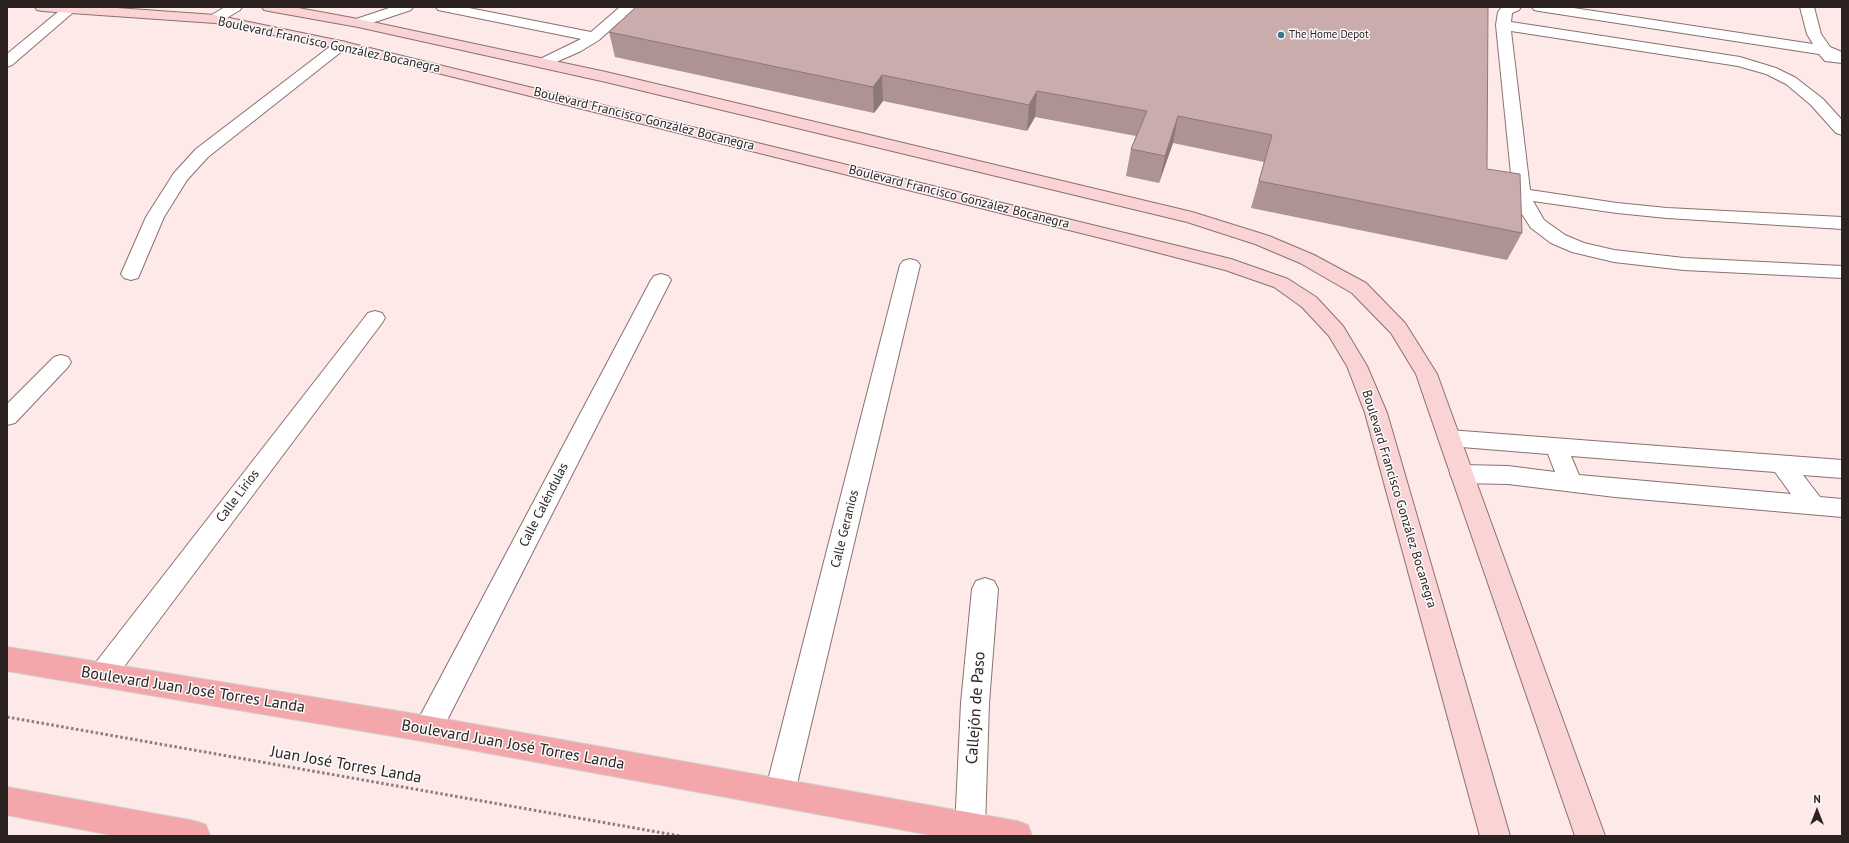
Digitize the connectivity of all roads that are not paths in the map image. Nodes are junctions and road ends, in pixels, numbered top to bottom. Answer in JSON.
{"nodes":[{"id":1,"x":42,"y":7,"type":"edge"},
{"id":2,"x":236,"y":7,"type":"edge"},
{"id":3,"x":269,"y":7,"type":"edge"},
{"id":4,"x":406,"y":7,"type":"edge"},
{"id":5,"x":443,"y":7,"type":"edge"},
{"id":6,"x":629,"y":7,"type":"edge"},
{"id":7,"x":1514,"y":7,"type":"edge"},
{"id":8,"x":1539,"y":7,"type":"edge"},
{"id":9,"x":1807,"y":7,"type":"edge"},
{"id":10,"x":70,"y":9,"type":"junction"},
{"id":11,"x":1594,"y":11,"type":"edge"},
{"id":12,"x":215,"y":19,"type":"junction"},
{"id":13,"x":358,"y":23,"type":"junction"},
{"id":14,"x":1503,"y":25,"type":"junction"},
{"id":15,"x":594,"y":37,"type":"junction"},
{"id":16,"x":341,"y":45,"type":"junction"},
{"id":17,"x":1824,"y":50,"type":"junction"},
{"id":18,"x":1842,"y":58,"type":"edge"},
{"id":19,"x":7,"y":62,"type":"edge"},
{"id":20,"x":543,"y":63,"type":"junction"},
{"id":21,"x":1842,"y":70,"type":"edge"},
{"id":22,"x":469,"y":76,"type":"junction"},
{"id":23,"x":1842,"y":130,"type":"edge"},
{"id":24,"x":1522,"y":194,"type":"junction"},
{"id":25,"x":1842,"y":223,"type":"edge"},
{"id":26,"x":910,"y":265,"type":"dead end"},
{"id":27,"x":1842,"y":272,"type":"edge"},
{"id":28,"x":131,"y":274,"type":"dead end"},
{"id":29,"x":661,"y":280,"type":"dead end"},
{"id":30,"x":375,"y":318,"type":"dead end"},
{"id":31,"x":61,"y":362,"type":"dead end"},
{"id":32,"x":7,"y":417,"type":"edge"},
{"id":33,"x":1449,"y":438,"type":"junction"},
{"id":34,"x":1556,"y":447,"type":"junction"},
{"id":35,"x":1781,"y":464,"type":"junction"},
{"id":36,"x":1842,"y":469,"type":"edge"},
{"id":37,"x":1461,"y":474,"type":"junction"},
{"id":38,"x":1571,"y":483,"type":"junction"},
{"id":39,"x":1812,"y":506,"type":"junction"},
{"id":40,"x":1842,"y":508,"type":"edge"},
{"id":41,"x":985,"y":589,"type":"dead end"},
{"id":42,"x":7,"y":659,"type":"edge"},
{"id":43,"x":102,"y":675,"type":"junction"},
{"id":44,"x":428,"y":729,"type":"junction"},
{"id":45,"x":780,"y":792,"type":"junction"},
{"id":46,"x":7,"y":801,"type":"edge"},
{"id":47,"x":970,"y":828,"type":"junction"},
{"id":48,"x":195,"y":836,"type":"edge"},
{"id":49,"x":1017,"y":836,"type":"edge"},
{"id":50,"x":1495,"y":836,"type":"edge"},
{"id":51,"x":1590,"y":836,"type":"edge"}],
"edges":[{"from":1,"to":10,"type":"main road","name":"Boulevard Francisco González Bocanegra"},
{"from":2,"to":12,"type":"street"},
{"from":3,"to":13,"type":"main road","name":"Boulevard Francisco González Bocanegra"},
{"from":4,"to":13,"type":"street"},
{"from":5,"to":15,"type":"street"},
{"from":6,"to":15,"type":"street"},
{"from":7,"to":14,"type":"street"},
{"from":8,"to":11,"type":"street"},
{"from":9,"to":17,"type":"street"},
{"from":10,"to":12,"type":"main road","name":"Boulevard Francisco González Bocanegra"},
{"from":10,"to":19,"type":"street"},
{"from":11,"to":17,"type":"street"},
{"from":12,"to":16,"type":"main road","name":"Boulevard Francisco González Bocanegra"},
{"from":13,"to":20,"type":"main road","name":"Boulevard Francisco González Bocanegra"},
{"from":14,"to":23,"type":"street"},
{"from":14,"to":24,"type":"street"},
{"from":15,"to":20,"type":"street"},
{"from":16,"to":22,"type":"main road","name":"Boulevard Francisco González Bocanegra"},
{"from":16,"to":28,"type":"street"},
{"from":17,"to":18,"type":"street"},
{"from":17,"to":21,"type":"street"},
{"from":20,"to":22,"type":"main road"},
{"from":20,"to":33,"type":"main road","name":"Boulevard Francisco González Bocanegra"},
{"from":22,"to":50,"type":"main road","name":"Boulevard Francisco González Bocanegra"},
{"from":24,"to":25,"type":"street"},
{"from":24,"to":27,"type":"street"},
{"from":26,"to":45,"type":"street","name":"Calle Geranios"},
{"from":29,"to":44,"type":"street","name":"Calle Caléndulas"},
{"from":30,"to":43,"type":"street","name":"Calle Lirios"},
{"from":31,"to":32,"type":"street"},
{"from":33,"to":34,"type":"street"},
{"from":33,"to":37,"type":"main road","name":"Boulevard Francisco González Bocanegra"},
{"from":34,"to":35,"type":"street"},
{"from":34,"to":38,"type":"street"},
{"from":35,"to":36,"type":"street"},
{"from":35,"to":39,"type":"street"},
{"from":37,"to":38,"type":"street"},
{"from":37,"to":51,"type":"main road","name":"Boulevard Francisco González Bocanegra"},
{"from":38,"to":39,"type":"street"},
{"from":39,"to":40,"type":"street"},
{"from":41,"to":47,"type":"street","name":"Callejón de Paso"},
{"from":42,"to":43,"type":"main road","name":"Boulevard Juan José Torres Landa"},
{"from":43,"to":44,"type":"main road","name":"Boulevard Juan José Torres Landa"},
{"from":44,"to":45,"type":"main road","name":"Boulevard Juan José Torres Landa"},
{"from":45,"to":47,"type":"main road","name":"Boulevard Juan José Torres Landa"},
{"from":46,"to":48,"type":"main road"},
{"from":47,"to":49,"type":"main road","name":"Boulevard Juan José Torres Landa"}]}
